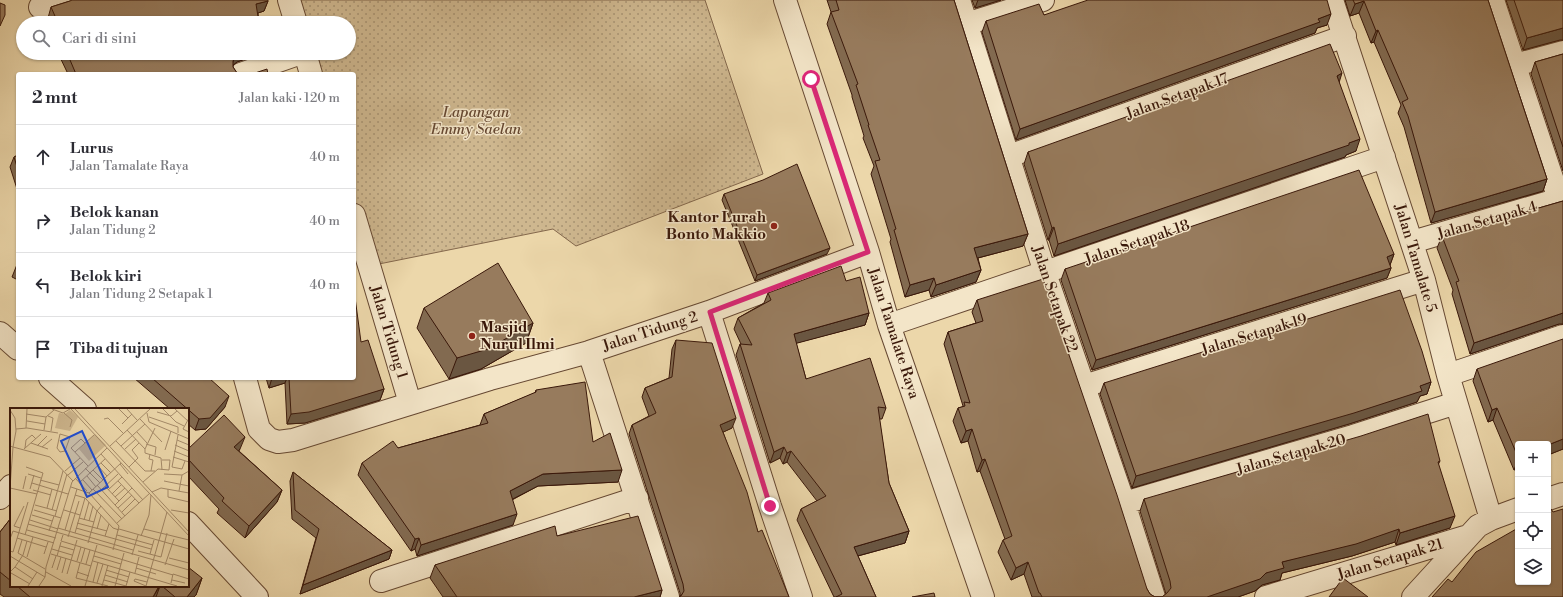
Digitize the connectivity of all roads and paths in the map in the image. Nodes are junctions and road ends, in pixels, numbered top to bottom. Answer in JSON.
{"nodes":[{"id":1,"x":62,"y":0,"type":"edge"},
{"id":2,"x":289,"y":0,"type":"edge"},
{"id":3,"x":785,"y":0,"type":"edge"},
{"id":4,"x":959,"y":0,"type":"edge"},
{"id":5,"x":1044,"y":0,"type":"edge"},
{"id":6,"x":1332,"y":0,"type":"edge"},
{"id":7,"x":1493,"y":0,"type":"edge"},
{"id":8,"x":40,"y":7,"type":"dead end"},
{"id":9,"x":294,"y":16,"type":"edge"},
{"id":10,"x":966,"y":24,"type":"junction"},
{"id":11,"x":1345,"y":36,"type":"junction"},
{"id":12,"x":1563,"y":52,"type":"edge"},
{"id":13,"x":281,"y":60,"type":"edge"},
{"id":14,"x":307,"y":60,"type":"edge"},
{"id":15,"x":1515,"y":65,"type":"junction"},
{"id":16,"x":247,"y":72,"type":"edge"},
{"id":17,"x":311,"y":72,"type":"edge"},
{"id":18,"x":1008,"y":156,"type":"junction"},
{"id":19,"x":1384,"y":157,"type":"junction"},
{"id":20,"x":1561,"y":198,"type":"edge"},
{"id":21,"x":356,"y":223,"type":"edge"},
{"id":22,"x":1412,"y":242,"type":"junction"},
{"id":23,"x":868,"y":252,"type":"junction"},
{"id":24,"x":1045,"y":273,"type":"junction"},
{"id":25,"x":1424,"y":280,"type":"junction"},
{"id":26,"x":710,"y":312,"type":"junction"},
{"id":27,"x":889,"y":325,"type":"junction"},
{"id":28,"x":0,"y":333,"type":"edge"},
{"id":29,"x":1563,"y":336,"type":"edge"},
{"id":30,"x":16,"y":347,"type":"edge"},
{"id":31,"x":589,"y":352,"type":"junction"},
{"id":32,"x":1448,"y":375,"type":"junction"},
{"id":33,"x":52,"y":380,"type":"edge"},
{"id":34,"x":246,"y":380,"type":"edge"},
{"id":35,"x":1084,"y":386,"type":"junction"},
{"id":36,"x":410,"y":403,"type":"junction"},
{"id":37,"x":1456,"y":403,"type":"junction"},
{"id":38,"x":83,"y":408,"type":"edge"},
{"id":39,"x":10,"y":487,"type":"edge"},
{"id":40,"x":1563,"y":494,"type":"edge"},
{"id":41,"x":0,"y":498,"type":"edge"},
{"id":42,"x":636,"y":498,"type":"junction"},
{"id":43,"x":1551,"y":498,"type":"edge"},
{"id":44,"x":1124,"y":503,"type":"junction"},
{"id":45,"x":1515,"y":511,"type":"edge"},
{"id":46,"x":1491,"y":519,"type":"junction"},
{"id":47,"x":189,"y":524,"type":"edge"},
{"id":48,"x":1468,"y":536,"type":"junction"},
{"id":49,"x":381,"y":581,"type":"dead end"},
{"id":50,"x":257,"y":597,"type":"edge"},
{"id":51,"x":668,"y":597,"type":"edge"},
{"id":52,"x":800,"y":597,"type":"edge"},
{"id":53,"x":983,"y":597,"type":"edge"},
{"id":54,"x":1154,"y":597,"type":"edge"},
{"id":55,"x":1266,"y":597,"type":"edge"},
{"id":56,"x":1413,"y":597,"type":"edge"}],
"edges":[{"from":1,"to":8,"type":"street"},
{"from":2,"to":9,"type":"street"},
{"from":3,"to":23,"type":"street","name":"Jalan Tamalate Raya"},
{"from":4,"to":10,"type":"street","name":"Jalan Setapak 22"},
{"from":5,"to":10,"type":"street"},
{"from":6,"to":11,"type":"street","name":"Jalan Tamalate 5"},
{"from":7,"to":15,"type":"street"},
{"from":10,"to":18,"type":"street","name":"Jalan Setapak 22"},
{"from":11,"to":18,"type":"street","name":"Jalan Setapak 17"},
{"from":11,"to":19,"type":"street","name":"Jalan Tamalate 5"},
{"from":12,"to":15,"type":"street"},
{"from":13,"to":16,"type":"street"},
{"from":14,"to":17,"type":"street"},
{"from":15,"to":20,"type":"street"},
{"from":18,"to":24,"type":"street","name":"Jalan Setapak 22"},
{"from":19,"to":22,"type":"street","name":"Jalan Tamalate 5"},
{"from":19,"to":24,"type":"street","name":"Jalan Setapak 18"},
{"from":20,"to":22,"type":"street","name":"Jalan Setapak 4"},
{"from":21,"to":36,"type":"street","name":"Jalan Tidung 1"},
{"from":22,"to":25,"type":"street","name":"Jalan Tamalate 5"},
{"from":23,"to":26,"type":"street","name":"Jalan Tidung 2"},
{"from":23,"to":27,"type":"street","name":"Jalan Tamalate Raya"},
{"from":24,"to":27,"type":"street","name":"Jalan Setapak 18"},
{"from":24,"to":35,"type":"street","name":"Jalan Setapak 22"},
{"from":25,"to":32,"type":"street","name":"Jalan Tamalate 5"},
{"from":25,"to":35,"type":"street","name":"Jalan Setapak 19"},
{"from":26,"to":31,"type":"street","name":"Jalan Tidung 2"},
{"from":26,"to":52,"type":"street"},
{"from":27,"to":53,"type":"street","name":"Jalan Tamalate Raya"},
{"from":28,"to":30,"type":"street"},
{"from":29,"to":32,"type":"street"},
{"from":31,"to":36,"type":"street","name":"Jalan Tidung 2"},
{"from":31,"to":42,"type":"street","name":"Jalan Tidung 2"},
{"from":32,"to":37,"type":"street","name":"Jalan Tamalate 5"},
{"from":33,"to":38,"type":"street"},
{"from":34,"to":36,"type":"street","name":"Jalan Tidung 2"},
{"from":35,"to":44,"type":"street","name":"Jalan Setapak 22"},
{"from":37,"to":44,"type":"street","name":"Jalan Setapak 20"},
{"from":37,"to":46,"type":"street","name":"Jalan Tamalate 5"},
{"from":39,"to":41,"type":"street"},
{"from":40,"to":43,"type":"street"},
{"from":42,"to":49,"type":"street"},
{"from":42,"to":51,"type":"street","name":"Jalan Tidung 2"},
{"from":44,"to":54,"type":"street","name":"Jalan Setapak 22"},
{"from":45,"to":46,"type":"street"},
{"from":46,"to":48,"type":"street"},
{"from":47,"to":50,"type":"street"},
{"from":48,"to":55,"type":"street","name":"Jalan Setapak 21"},
{"from":48,"to":56,"type":"street"}]}
